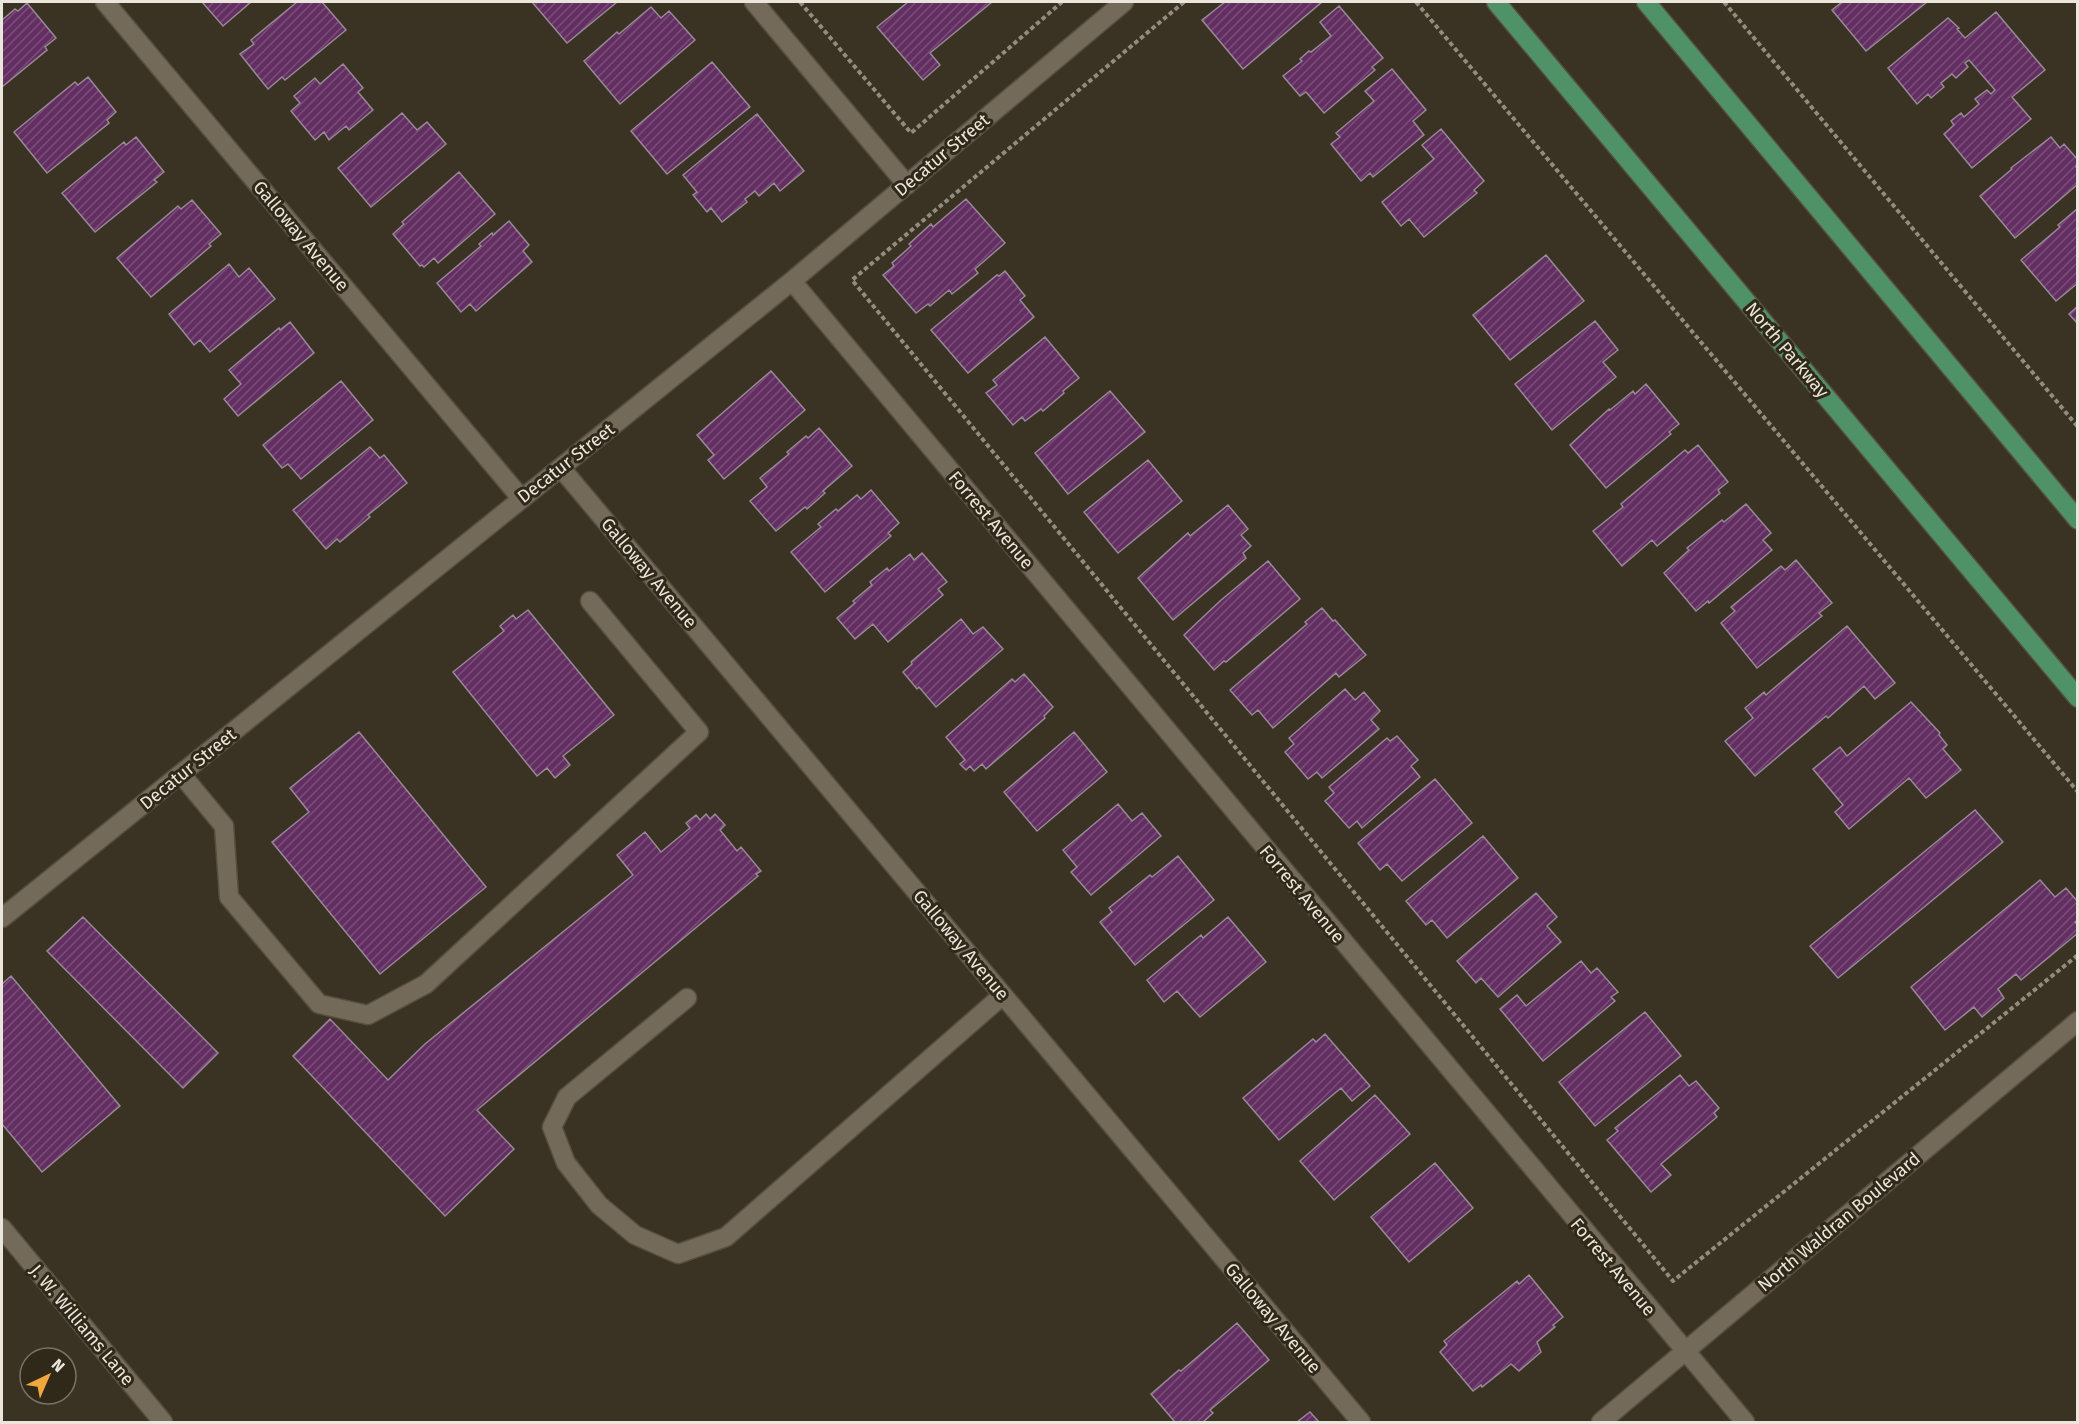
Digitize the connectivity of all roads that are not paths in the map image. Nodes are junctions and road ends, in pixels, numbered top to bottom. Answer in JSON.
{"nodes":[{"id":1,"x":105,"y":2,"type":"edge"},
{"id":2,"x":754,"y":2,"type":"edge"},
{"id":3,"x":1124,"y":2,"type":"edge"},
{"id":4,"x":1496,"y":2,"type":"edge"},
{"id":5,"x":1646,"y":2,"type":"edge"},
{"id":6,"x":907,"y":185,"type":"junction"},
{"id":7,"x":792,"y":281,"type":"junction"},
{"id":8,"x":561,"y":468,"type":"junction"},
{"id":9,"x":521,"y":498,"type":"junction"},
{"id":10,"x":2078,"y":520,"type":"edge"},
{"id":11,"x":590,"y":601,"type":"dead end"},
{"id":12,"x":2078,"y":698,"type":"edge"},
{"id":13,"x":182,"y":774,"type":"junction"},
{"id":14,"x":2,"y":918,"type":"edge"},
{"id":15,"x":1003,"y":995,"type":"junction"},
{"id":16,"x":687,"y":999,"type":"dead end"},
{"id":17,"x":2078,"y":1021,"type":"edge"},
{"id":18,"x":2,"y":1228,"type":"edge"},
{"id":19,"x":1684,"y":1352,"type":"junction"},
{"id":20,"x":163,"y":1422,"type":"edge"},
{"id":21,"x":1361,"y":1422,"type":"edge"},
{"id":22,"x":1601,"y":1422,"type":"edge"},
{"id":23,"x":1745,"y":1422,"type":"edge"}],
"edges":[{"from":1,"to":9,"type":"street","name":"Galloway Avenue"},
{"from":2,"to":6,"type":"street"},
{"from":3,"to":6,"type":"street","name":"Decatur Street"},
{"from":4,"to":12,"type":"main road","name":"North Parkway"},
{"from":5,"to":10,"type":"main road"},
{"from":6,"to":7,"type":"street","name":"Decatur Street"},
{"from":7,"to":8,"type":"street","name":"Decatur Street"},
{"from":7,"to":19,"type":"street","name":"Forrest Avenue"},
{"from":8,"to":9,"type":"street","name":"Decatur Street"},
{"from":8,"to":15,"type":"street","name":"Galloway Avenue"},
{"from":9,"to":13,"type":"street","name":"Decatur Street"},
{"from":11,"to":13,"type":"street"},
{"from":13,"to":14,"type":"street","name":"Decatur Street"},
{"from":15,"to":16,"type":"street"},
{"from":15,"to":21,"type":"street","name":"Galloway Avenue"},
{"from":17,"to":19,"type":"street","name":"North Waldran Boulevard"},
{"from":18,"to":20,"type":"street","name":"J. W. Williams Lane"},
{"from":19,"to":22,"type":"street","name":"North Waldran Boulevard"},
{"from":19,"to":23,"type":"street","name":"Forrest Avenue"}]}
